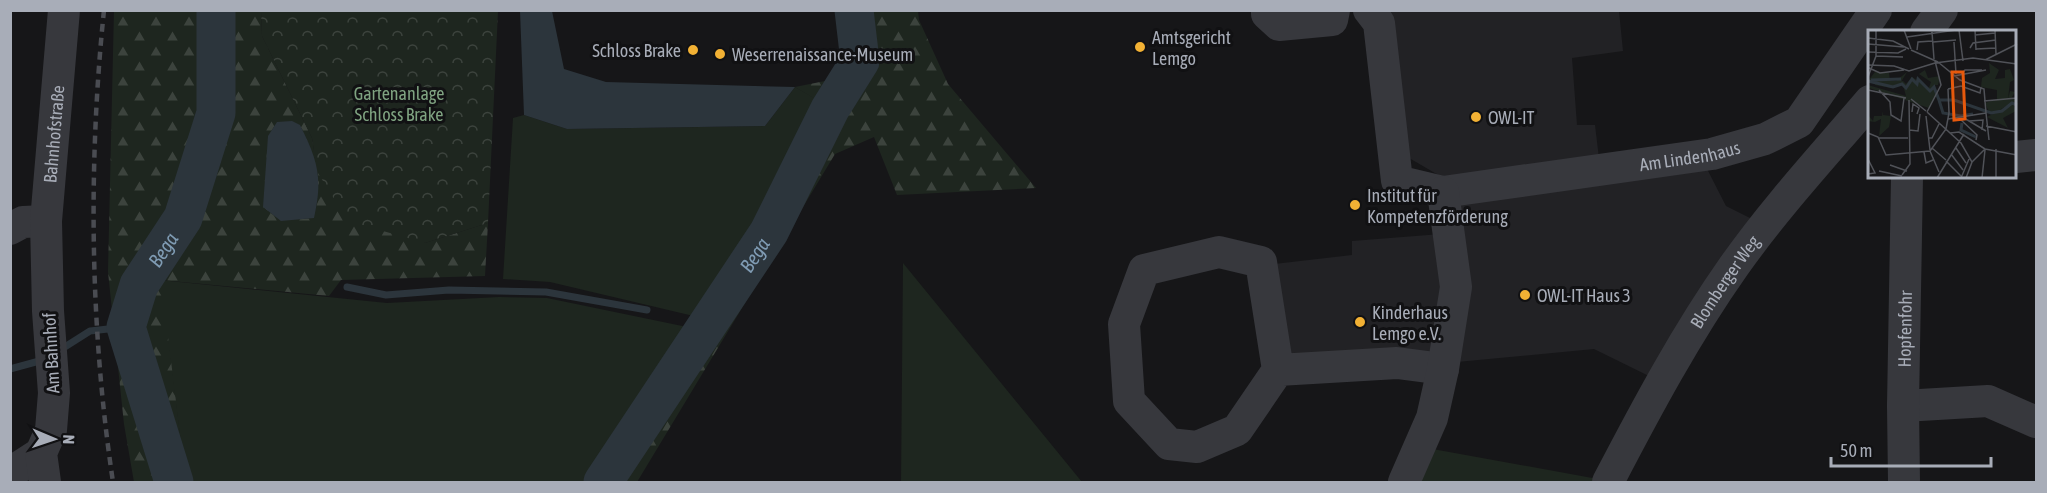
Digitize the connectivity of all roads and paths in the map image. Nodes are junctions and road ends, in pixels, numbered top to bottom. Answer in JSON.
{"nodes":[{"id":1,"x":63,"y":10,"type":"edge"},
{"id":2,"x":1267,"y":10,"type":"edge"},
{"id":3,"x":1334,"y":10,"type":"edge"},
{"id":4,"x":1369,"y":10,"type":"edge"},
{"id":5,"x":1876,"y":10,"type":"edge"},
{"id":6,"x":1942,"y":10,"type":"edge"},
{"id":7,"x":1927,"y":30,"type":"edge"},
{"id":8,"x":1868,"y":103,"type":"edge"},
{"id":9,"x":2037,"y":155,"type":"edge"},
{"id":10,"x":2017,"y":157,"type":"edge"},
{"id":11,"x":1907,"y":178,"type":"edge"},
{"id":12,"x":1443,"y":192,"type":"junction"},
{"id":13,"x":46,"y":221,"type":"junction"},
{"id":14,"x":10,"y":229,"type":"edge"},
{"id":15,"x":1443,"y":369,"type":"junction"},
{"id":16,"x":1278,"y":370,"type":"junction"},
{"id":17,"x":1903,"y":406,"type":"junction"},
{"id":18,"x":2037,"y":422,"type":"edge"},
{"id":19,"x":43,"y":468,"type":"edge"},
{"id":20,"x":10,"y":472,"type":"edge"},
{"id":21,"x":1404,"y":483,"type":"edge"},
{"id":22,"x":1608,"y":483,"type":"edge"},
{"id":23,"x":1904,"y":483,"type":"edge"}],
"edges":[{"from":1,"to":13,"type":"street","name":"Bahnhofstraße"},
{"from":2,"to":3,"type":"street"},
{"from":4,"to":12,"type":"street","name":"Am Lindenhaus"},
{"from":5,"to":12,"type":"street","name":"Am Lindenhaus"},
{"from":6,"to":7,"type":"street"},
{"from":8,"to":22,"type":"street","name":"Blomberger Weg"},
{"from":9,"to":10,"type":"street"},
{"from":11,"to":17,"type":"street","name":"Hopfenfohr"},
{"from":12,"to":15,"type":"street"},
{"from":13,"to":14,"type":"street"},
{"from":13,"to":19,"type":"street","name":"Am Bahnhof"},
{"from":15,"to":16,"type":"street"},
{"from":15,"to":21,"type":"street"},
{"from":16,"to":16,"type":"street"},
{"from":17,"to":18,"type":"street"},
{"from":17,"to":23,"type":"street","name":"Hopfenfohr"},
{"from":19,"to":20,"type":"street"}]}
